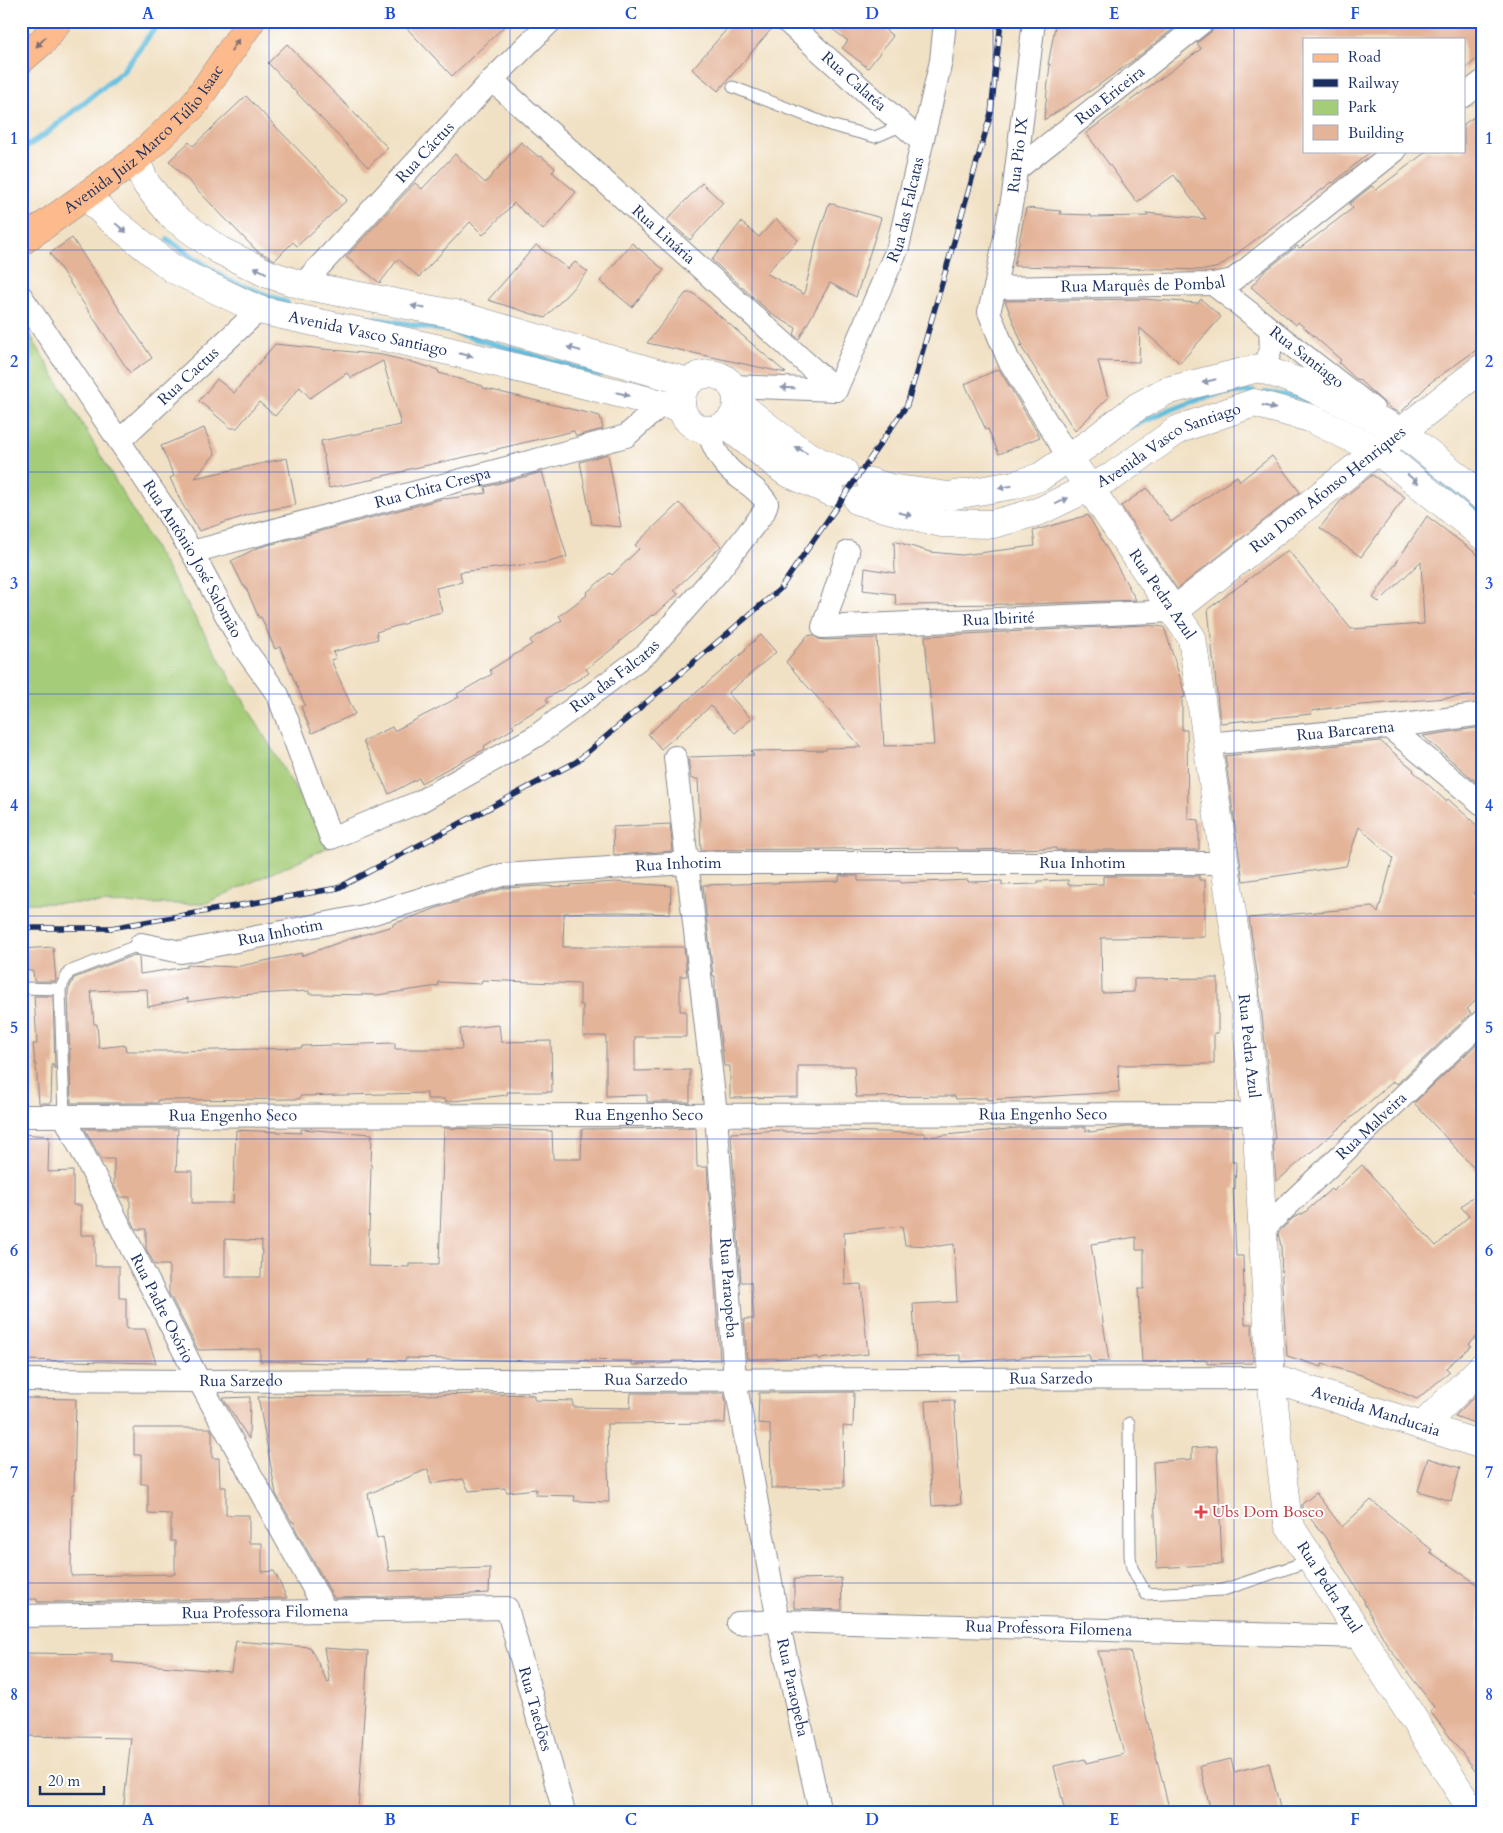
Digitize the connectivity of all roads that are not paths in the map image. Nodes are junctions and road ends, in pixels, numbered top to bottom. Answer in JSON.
{"nodes":[{"id":1,"x":58,"y":21,"type":"edge"},
{"id":2,"x":251,"y":21,"type":"edge"},
{"id":3,"x":551,"y":21,"type":"edge"},
{"id":4,"x":786,"y":21,"type":"edge"},
{"id":5,"x":945,"y":21,"type":"edge"},
{"id":6,"x":1034,"y":21,"type":"edge"},
{"id":7,"x":1204,"y":21,"type":"edge"},
{"id":8,"x":21,"y":60,"type":"edge"},
{"id":9,"x":492,"y":80,"type":"junction"},
{"id":10,"x":1482,"y":82,"type":"edge"},
{"id":11,"x":733,"y":87,"type":"dead end"},
{"id":12,"x":1466,"y":94,"type":"edge"},
{"id":13,"x":903,"y":125,"type":"junction"},
{"id":14,"x":922,"y":142,"type":"junction"},
{"id":15,"x":1394,"y":152,"type":"edge"},
{"id":16,"x":135,"y":160,"type":"junction"},
{"id":17,"x":1016,"y":170,"type":"junction"},
{"id":18,"x":86,"y":195,"type":"junction"},
{"id":19,"x":21,"y":242,"type":"edge"},
{"id":20,"x":1213,"y":284,"type":"junction"},
{"id":21,"x":302,"y":285,"type":"junction"},
{"id":22,"x":995,"y":288,"type":"junction"},
{"id":23,"x":21,"y":296,"type":"edge"},
{"id":24,"x":259,"y":310,"type":"junction"},
{"id":25,"x":1270,"y":329,"type":"junction"},
{"id":26,"x":1259,"y":368,"type":"junction"},
{"id":27,"x":1482,"y":368,"type":"edge"},
{"id":28,"x":836,"y":390,"type":"junction"},
{"id":29,"x":677,"y":398,"type":"junction"},
{"id":30,"x":726,"y":411,"type":"junction"},
{"id":31,"x":1401,"y":431,"type":"junction"},
{"id":32,"x":119,"y":441,"type":"junction"},
{"id":33,"x":1377,"y":450,"type":"junction"},
{"id":34,"x":1069,"y":458,"type":"junction"},
{"id":35,"x":837,"y":482,"type":"dead end"},
{"id":36,"x":1089,"y":488,"type":"junction"},
{"id":37,"x":1482,"y":496,"type":"edge"},
{"id":38,"x":1482,"y":535,"type":"edge"},
{"id":39,"x":192,"y":552,"type":"junction"},
{"id":40,"x":848,"y":552,"type":"dead end"},
{"id":41,"x":1174,"y":611,"type":"junction"},
{"id":42,"x":1482,"y":714,"type":"edge"},
{"id":43,"x":1389,"y":727,"type":"junction"},
{"id":44,"x":1207,"y":744,"type":"junction"},
{"id":45,"x":674,"y":757,"type":"dead end"},
{"id":46,"x":1482,"y":804,"type":"edge"},
{"id":47,"x":331,"y":838,"type":"joint"},
{"id":48,"x":1224,"y":862,"type":"junction"},
{"id":49,"x":687,"y":864,"type":"junction"},
{"id":50,"x":141,"y":944,"type":"joint"},
{"id":51,"x":21,"y":988,"type":"edge"},
{"id":52,"x":60,"y":989,"type":"junction"},
{"id":53,"x":1482,"y":1021,"type":"edge"},
{"id":54,"x":716,"y":1114,"type":"junction"},
{"id":55,"x":1256,"y":1114,"type":"junction"},
{"id":56,"x":21,"y":1116,"type":"edge"},
{"id":57,"x":64,"y":1116,"type":"junction"},
{"id":58,"x":1262,"y":1230,"type":"junction"},
{"id":59,"x":1482,"y":1367,"type":"edge"},
{"id":60,"x":1271,"y":1378,"type":"junction"},
{"id":61,"x":21,"y":1380,"type":"edge"},
{"id":62,"x":735,"y":1380,"type":"junction"},
{"id":63,"x":199,"y":1382,"type":"junction"},
{"id":64,"x":1129,"y":1423,"type":"dead end"},
{"id":65,"x":1423,"y":1425,"type":"junction"},
{"id":66,"x":1482,"y":1445,"type":"edge"},
{"id":67,"x":1312,"y":1560,"type":"junction"},
{"id":68,"x":508,"y":1608,"type":"joint"},
{"id":69,"x":326,"y":1611,"type":"junction"},
{"id":70,"x":21,"y":1616,"type":"edge"},
{"id":71,"x":778,"y":1621,"type":"junction"},
{"id":72,"x":738,"y":1624,"type":"dead end"},
{"id":73,"x":1361,"y":1637,"type":"junction"},
{"id":74,"x":564,"y":1812,"type":"edge"},
{"id":75,"x":820,"y":1812,"type":"edge"},
{"id":76,"x":1473,"y":1812,"type":"edge"}],
"edges":[{"from":1,"to":8,"type":"main road","one_way":true},
{"from":16,"to":2,"type":"main road","name":"Avenida Juiz Marco Túlio Isaac","one_way":true},
{"from":3,"to":9,"type":"street","name":"Rua Cáctus"},
{"from":4,"to":13,"type":"street","name":"Rua Calatéa"},
{"from":5,"to":14,"type":"street","name":"Rua das Falcatas"},
{"from":6,"to":17,"type":"street","name":"Rua Pio IX"},
{"from":7,"to":17,"type":"street","name":"Rua Ericeira"},
{"from":9,"to":21,"type":"street","name":"Rua Cáctus"},
{"from":9,"to":28,"type":"street","name":"Rua Linária"},
{"from":10,"to":12,"type":"street"},
{"from":11,"to":13,"type":"lane"},
{"from":13,"to":14,"type":"street","name":"Rua Calatéa"},
{"from":14,"to":28,"type":"street","name":"Rua das Falcatas"},
{"from":15,"to":20,"type":"street","name":"Rua Marquês de Pombal"},
{"from":16,"to":18,"type":"main road","name":"Avenida Juiz Marco Túlio Isaac"},
{"from":21,"to":16,"type":"street","name":"Avenida Vasco Santiago","one_way":true},
{"from":17,"to":22,"type":"street","name":"Rua Pio IX"},
{"from":18,"to":19,"type":"main road","name":"Avenida Juiz Marco Túlio Isaac"},
{"from":18,"to":24,"type":"street","name":"Avenida Vasco Santiago","one_way":true},
{"from":20,"to":22,"type":"street","name":"Rua Marquês de Pombal"},
{"from":20,"to":25,"type":"street","name":"Rua Santiago"},
{"from":29,"to":21,"type":"street","name":"Avenida Vasco Santiago","one_way":true},
{"from":22,"to":34,"type":"street","name":"Rua Pedra Azul"},
{"from":23,"to":32,"type":"street","name":"Rua Antônio José Salomão"},
{"from":24,"to":29,"type":"street","name":"Avenida Vasco Santiago","one_way":true},
{"from":24,"to":32,"type":"street","name":"Rua Cactus"},
{"from":25,"to":26,"type":"street"},
{"from":25,"to":31,"type":"street","name":"Rua Santiago"},
{"from":26,"to":31,"type":"street"},
{"from":26,"to":34,"type":"street","name":"Avenida Vasco Santiago","one_way":true},
{"from":27,"to":31,"type":"street","name":"Rua Dom Afonso Henriques"},
{"from":28,"to":30,"type":"street","one_way":true},
{"from":29,"to":30,"type":"street"},
{"from":29,"to":30,"type":"street"},
{"from":29,"to":39,"type":"street","name":"Rua Chita Crespa"},
{"from":30,"to":35,"type":"street"},
{"from":30,"to":47,"type":"street","name":"Rua das Falcatas"},
{"from":31,"to":33,"type":"street","name":"Rua Dom Afonso Henriques"},
{"from":31,"to":37,"type":"street"},
{"from":32,"to":39,"type":"street","name":"Rua Antônio José Salomão"},
{"from":36,"to":33,"type":"street","name":"Avenida Vasco Santiago","one_way":true},
{"from":33,"to":38,"type":"street","name":"Avenida Vasco Santiago","one_way":true},
{"from":33,"to":41,"type":"street","name":"Rua Dom Afonso Henriques"},
{"from":34,"to":36,"type":"street","name":"Rua Pedra Azul"},
{"from":34,"to":36,"type":"street","name":"Avenida Vasco Santiago","one_way":true},
{"from":36,"to":41,"type":"street","name":"Rua Pedra Azul"},
{"from":39,"to":47,"type":"street","name":"Rua Antônio José Salomão"},
{"from":40,"to":41,"type":"street","name":"Rua Ibirité"},
{"from":41,"to":44,"type":"street","name":"Rua Pedra Azul"},
{"from":42,"to":43,"type":"street","name":"Rua Barcarena"},
{"from":43,"to":44,"type":"street","name":"Rua Barcarena"},
{"from":43,"to":46,"type":"street"},
{"from":44,"to":48,"type":"street","name":"Rua Pedra Azul"},
{"from":45,"to":49,"type":"street","name":"Rua Paraopeba"},
{"from":48,"to":49,"type":"street","name":"Rua Inhotim"},
{"from":48,"to":55,"type":"street","name":"Rua Pedra Azul"},
{"from":49,"to":50,"type":"street","name":"Rua Inhotim"},
{"from":49,"to":54,"type":"street","name":"Rua Paraopeba"},
{"from":50,"to":52,"type":"lane"},
{"from":51,"to":52,"type":"lane"},
{"from":52,"to":57,"type":"lane","name":"Rua Padre Osório"},
{"from":53,"to":58,"type":"street","name":"Rua Malveira"},
{"from":54,"to":55,"type":"street","name":"Rua Engenho Seco"},
{"from":54,"to":57,"type":"street","name":"Rua Engenho Seco"},
{"from":54,"to":62,"type":"street","name":"Rua Paraopeba"},
{"from":55,"to":58,"type":"street","name":"Rua Pedra Azul"},
{"from":56,"to":57,"type":"street","name":"Rua Engenho Seco"},
{"from":57,"to":63,"type":"street","name":"Rua Padre Osório"},
{"from":58,"to":60,"type":"street","name":"Rua Pedra Azul"},
{"from":59,"to":65,"type":"street"},
{"from":60,"to":62,"type":"street","name":"Rua Sarzedo"},
{"from":60,"to":65,"type":"street","name":"Avenida Manducaia"},
{"from":60,"to":67,"type":"street","name":"Rua Pedra Azul"},
{"from":61,"to":63,"type":"street","name":"Rua Sarzedo"},
{"from":62,"to":63,"type":"street","name":"Rua Sarzedo"},
{"from":62,"to":71,"type":"street","name":"Rua Paraopeba"},
{"from":63,"to":69,"type":"street","name":"Rua Padre Osório"},
{"from":64,"to":67,"type":"lane"},
{"from":65,"to":66,"type":"street","name":"Avenida Manducaia"},
{"from":67,"to":73,"type":"street","name":"Rua Pedra Azul"},
{"from":68,"to":69,"type":"street","name":"Rua Professora Filomena"},
{"from":68,"to":74,"type":"street","name":"Rua Taedões"},
{"from":69,"to":70,"type":"street","name":"Rua Professora Filomena"},
{"from":71,"to":72,"type":"street","name":"Rua Professora Filomena"},
{"from":71,"to":73,"type":"street","name":"Rua Professora Filomena"},
{"from":71,"to":75,"type":"street","name":"Rua Paraopeba"},
{"from":73,"to":76,"type":"street","name":"Rua Pedra Azul"}]}
